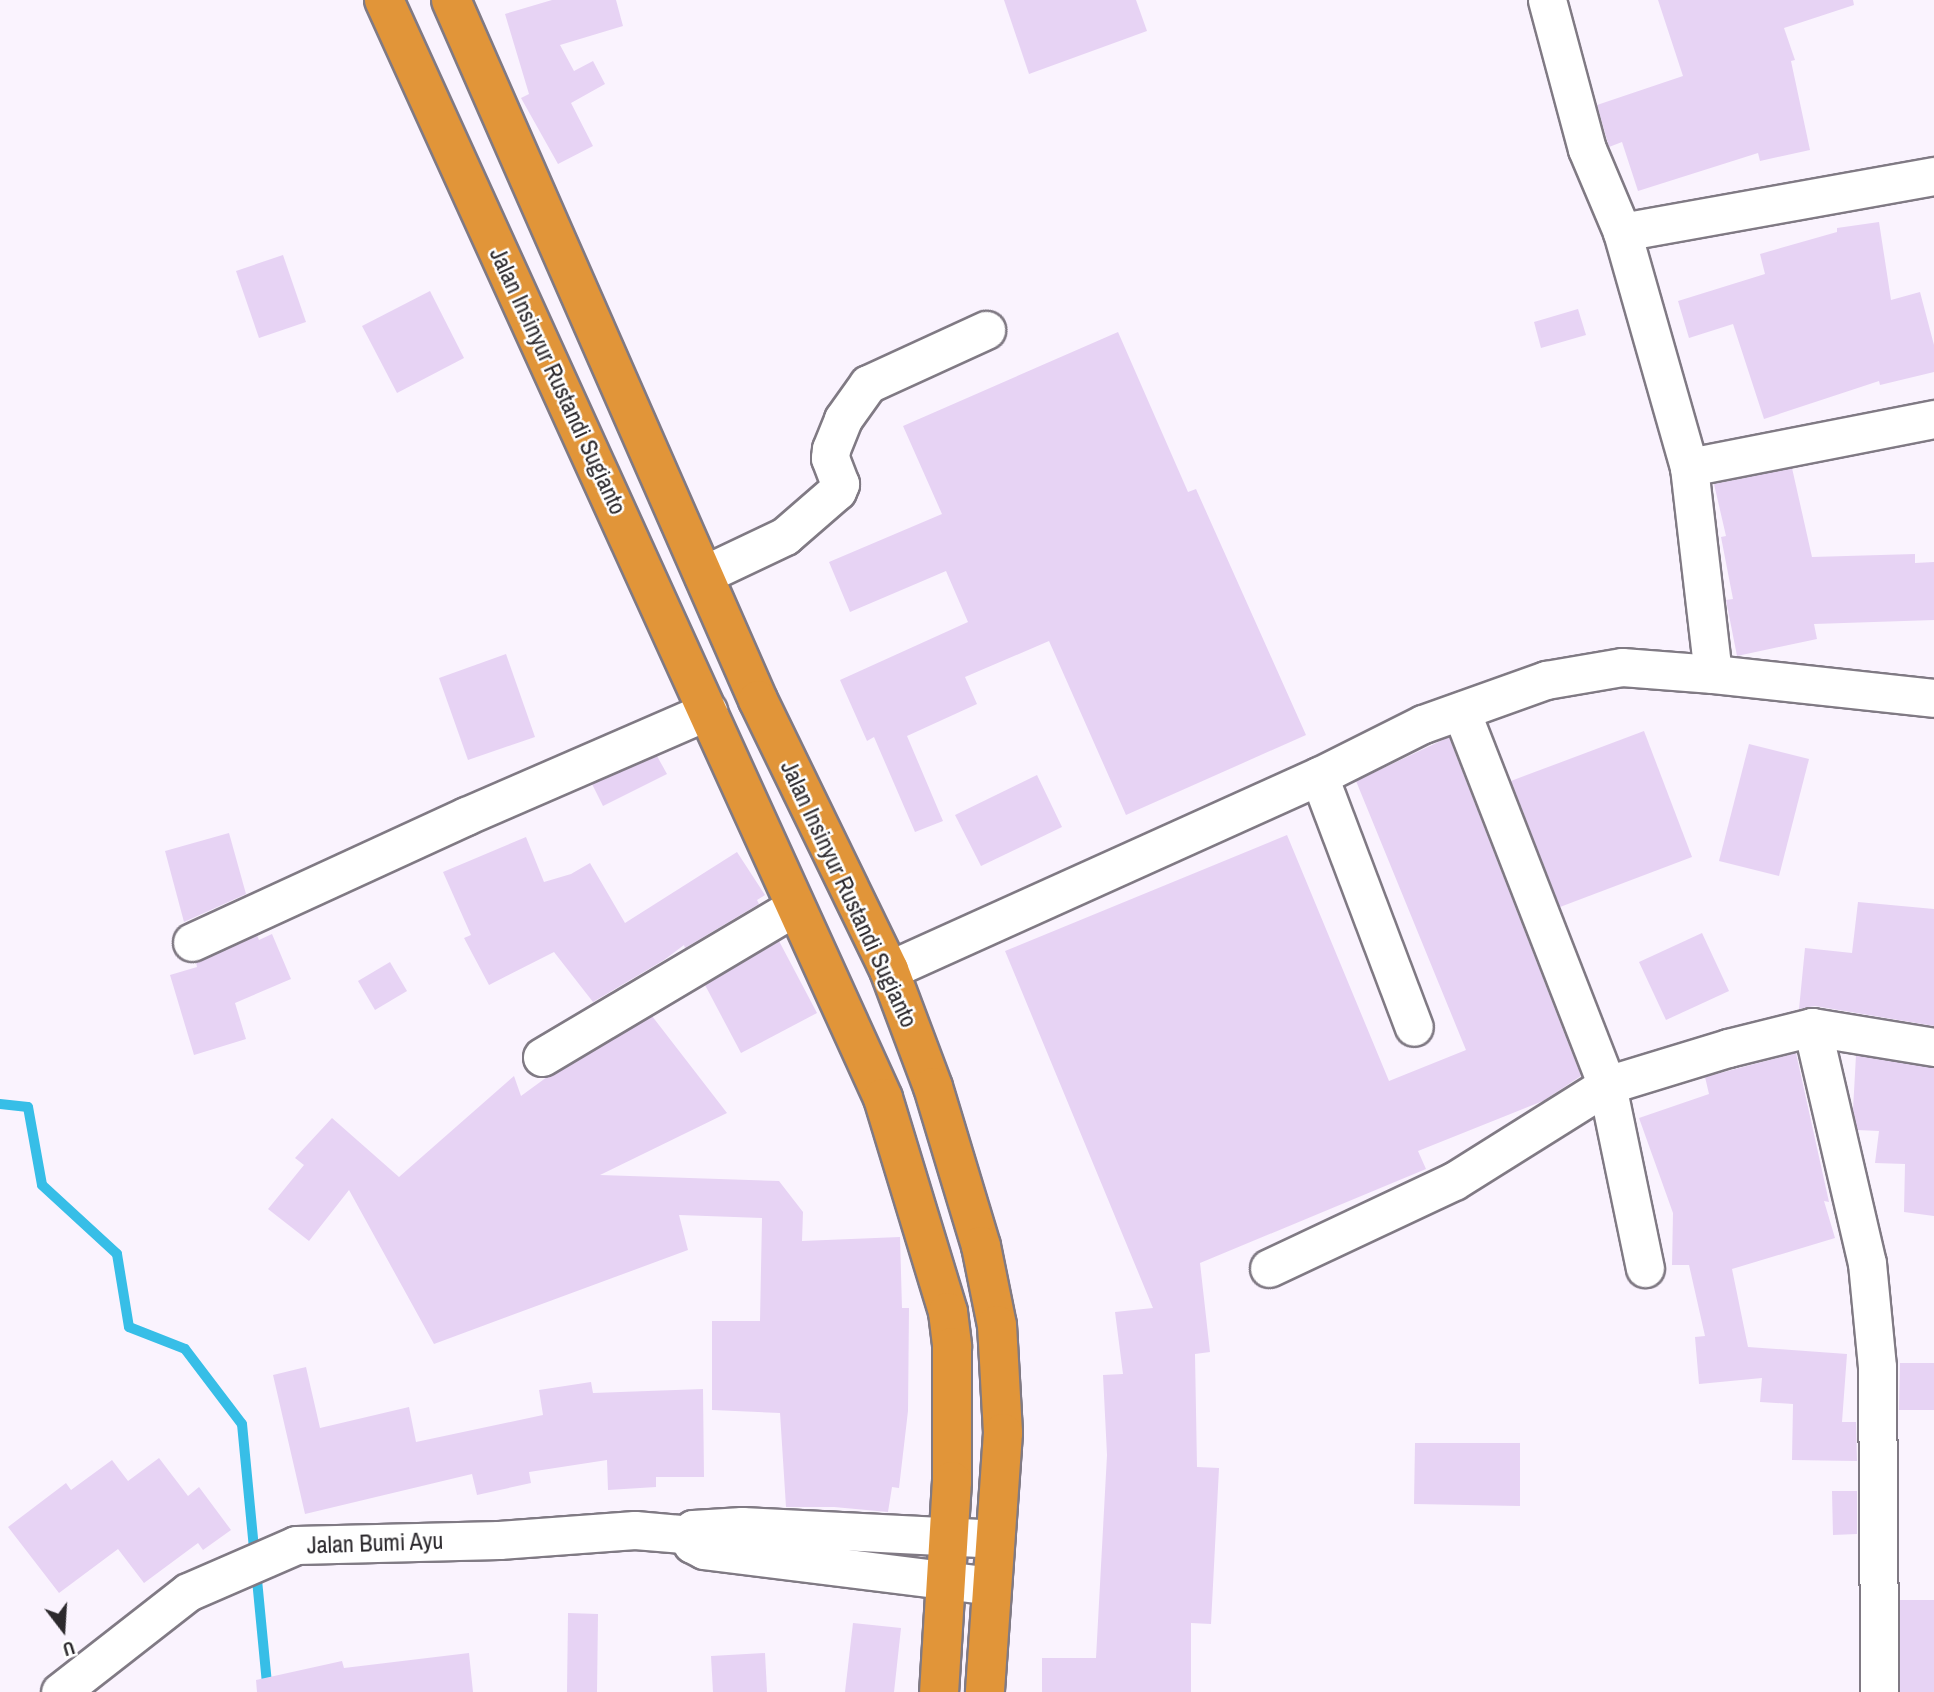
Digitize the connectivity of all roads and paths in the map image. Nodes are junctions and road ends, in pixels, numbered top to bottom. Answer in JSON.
{"nodes":[{"id":1,"x":384,"y":0,"type":"edge"},
{"id":2,"x":451,"y":0,"type":"edge"},
{"id":3,"x":1547,"y":0,"type":"edge"},
{"id":4,"x":1934,"y":176,"type":"edge"},
{"id":5,"x":1622,"y":232,"type":"junction"},
{"id":6,"x":986,"y":330,"type":"dead end"},
{"id":7,"x":1934,"y":419,"type":"edge"},
{"id":8,"x":1689,"y":467,"type":"junction"},
{"id":9,"x":703,"y":575,"type":"junction"},
{"id":10,"x":657,"y":598,"type":"junction"},
{"id":11,"x":1713,"y":674,"type":"junction"},
{"id":12,"x":1934,"y":698,"type":"edge"},
{"id":13,"x":708,"y":710,"type":"junction"},
{"id":14,"x":1461,"y":711,"type":"junction"},
{"id":15,"x":1319,"y":776,"type":"junction"},
{"id":16,"x":795,"y":907,"type":"junction"},
{"id":17,"x":192,"y":942,"type":"dead end"},
{"id":18,"x":889,"y":970,"type":"junction"},
{"id":19,"x":1414,"y":1027,"type":"dead end"},
{"id":20,"x":1812,"y":1027,"type":"junction"},
{"id":21,"x":1934,"y":1047,"type":"edge"},
{"id":22,"x":542,"y":1057,"type":"dead end"},
{"id":23,"x":1607,"y":1085,"type":"junction"},
{"id":24,"x":1269,"y":1268,"type":"dead end"},
{"id":25,"x":1645,"y":1268,"type":"dead end"},
{"id":26,"x":692,"y":1532,"type":"junction"},
{"id":27,"x":948,"y":1538,"type":"junction"},
{"id":28,"x":995,"y":1539,"type":"junction"},
{"id":29,"x":948,"y":1582,"type":"junction"},
{"id":30,"x":992,"y":1586,"type":"junction"},
{"id":31,"x":60,"y":1692,"type":"edge"},
{"id":32,"x":939,"y":1692,"type":"edge"},
{"id":33,"x":985,"y":1692,"type":"edge"},
{"id":34,"x":1879,"y":1692,"type":"edge"}],
"edges":[{"from":1,"to":10,"type":"highway","name":"Jalan Insinyur Rustandi Sugianto"},
{"from":2,"to":9,"type":"highway","name":"Jalan Insinyur Rustandi Sugianto"},
{"from":3,"to":5,"type":"street"},
{"from":4,"to":5,"type":"street"},
{"from":5,"to":8,"type":"street"},
{"from":6,"to":9,"type":"street"},
{"from":7,"to":8,"type":"street"},
{"from":8,"to":11,"type":"street"},
{"from":9,"to":10,"type":"highway"},
{"from":9,"to":18,"type":"highway","name":"Jalan Insinyur Rustandi Sugianto"},
{"from":10,"to":13,"type":"highway","name":"Jalan Insinyur Rustandi Sugianto"},
{"from":11,"to":12,"type":"street"},
{"from":11,"to":14,"type":"street"},
{"from":13,"to":16,"type":"highway","name":"Jalan Insinyur Rustandi Sugianto"},
{"from":13,"to":17,"type":"street"},
{"from":14,"to":15,"type":"street"},
{"from":14,"to":23,"type":"street"},
{"from":15,"to":18,"type":"street"},
{"from":15,"to":19,"type":"street"},
{"from":16,"to":22,"type":"street"},
{"from":16,"to":27,"type":"highway","name":"Jalan Insinyur Rustandi Sugianto"},
{"from":18,"to":28,"type":"highway","name":"Jalan Insinyur Rustandi Sugianto"},
{"from":20,"to":21,"type":"street"},
{"from":20,"to":23,"type":"street"},
{"from":20,"to":34,"type":"street"},
{"from":23,"to":24,"type":"street"},
{"from":23,"to":25,"type":"street"},
{"from":26,"to":27,"type":"street"},
{"from":26,"to":29,"type":"street","name":"Jalan Bumi Ayu"},
{"from":26,"to":31,"type":"street","name":"Jalan Bumi Ayu"},
{"from":27,"to":28,"type":"street"},
{"from":27,"to":29,"type":"highway","name":"Jalan Insinyur Rustandi Sugianto"},
{"from":28,"to":30,"type":"highway","name":"Jalan Insinyur Rustandi Sugianto"},
{"from":29,"to":30,"type":"street"},
{"from":29,"to":32,"type":"highway","name":"Jalan Insinyur Rustandi Sugianto"},
{"from":30,"to":33,"type":"highway","name":"Jalan Insinyur Rustandi Sugianto"}]}
